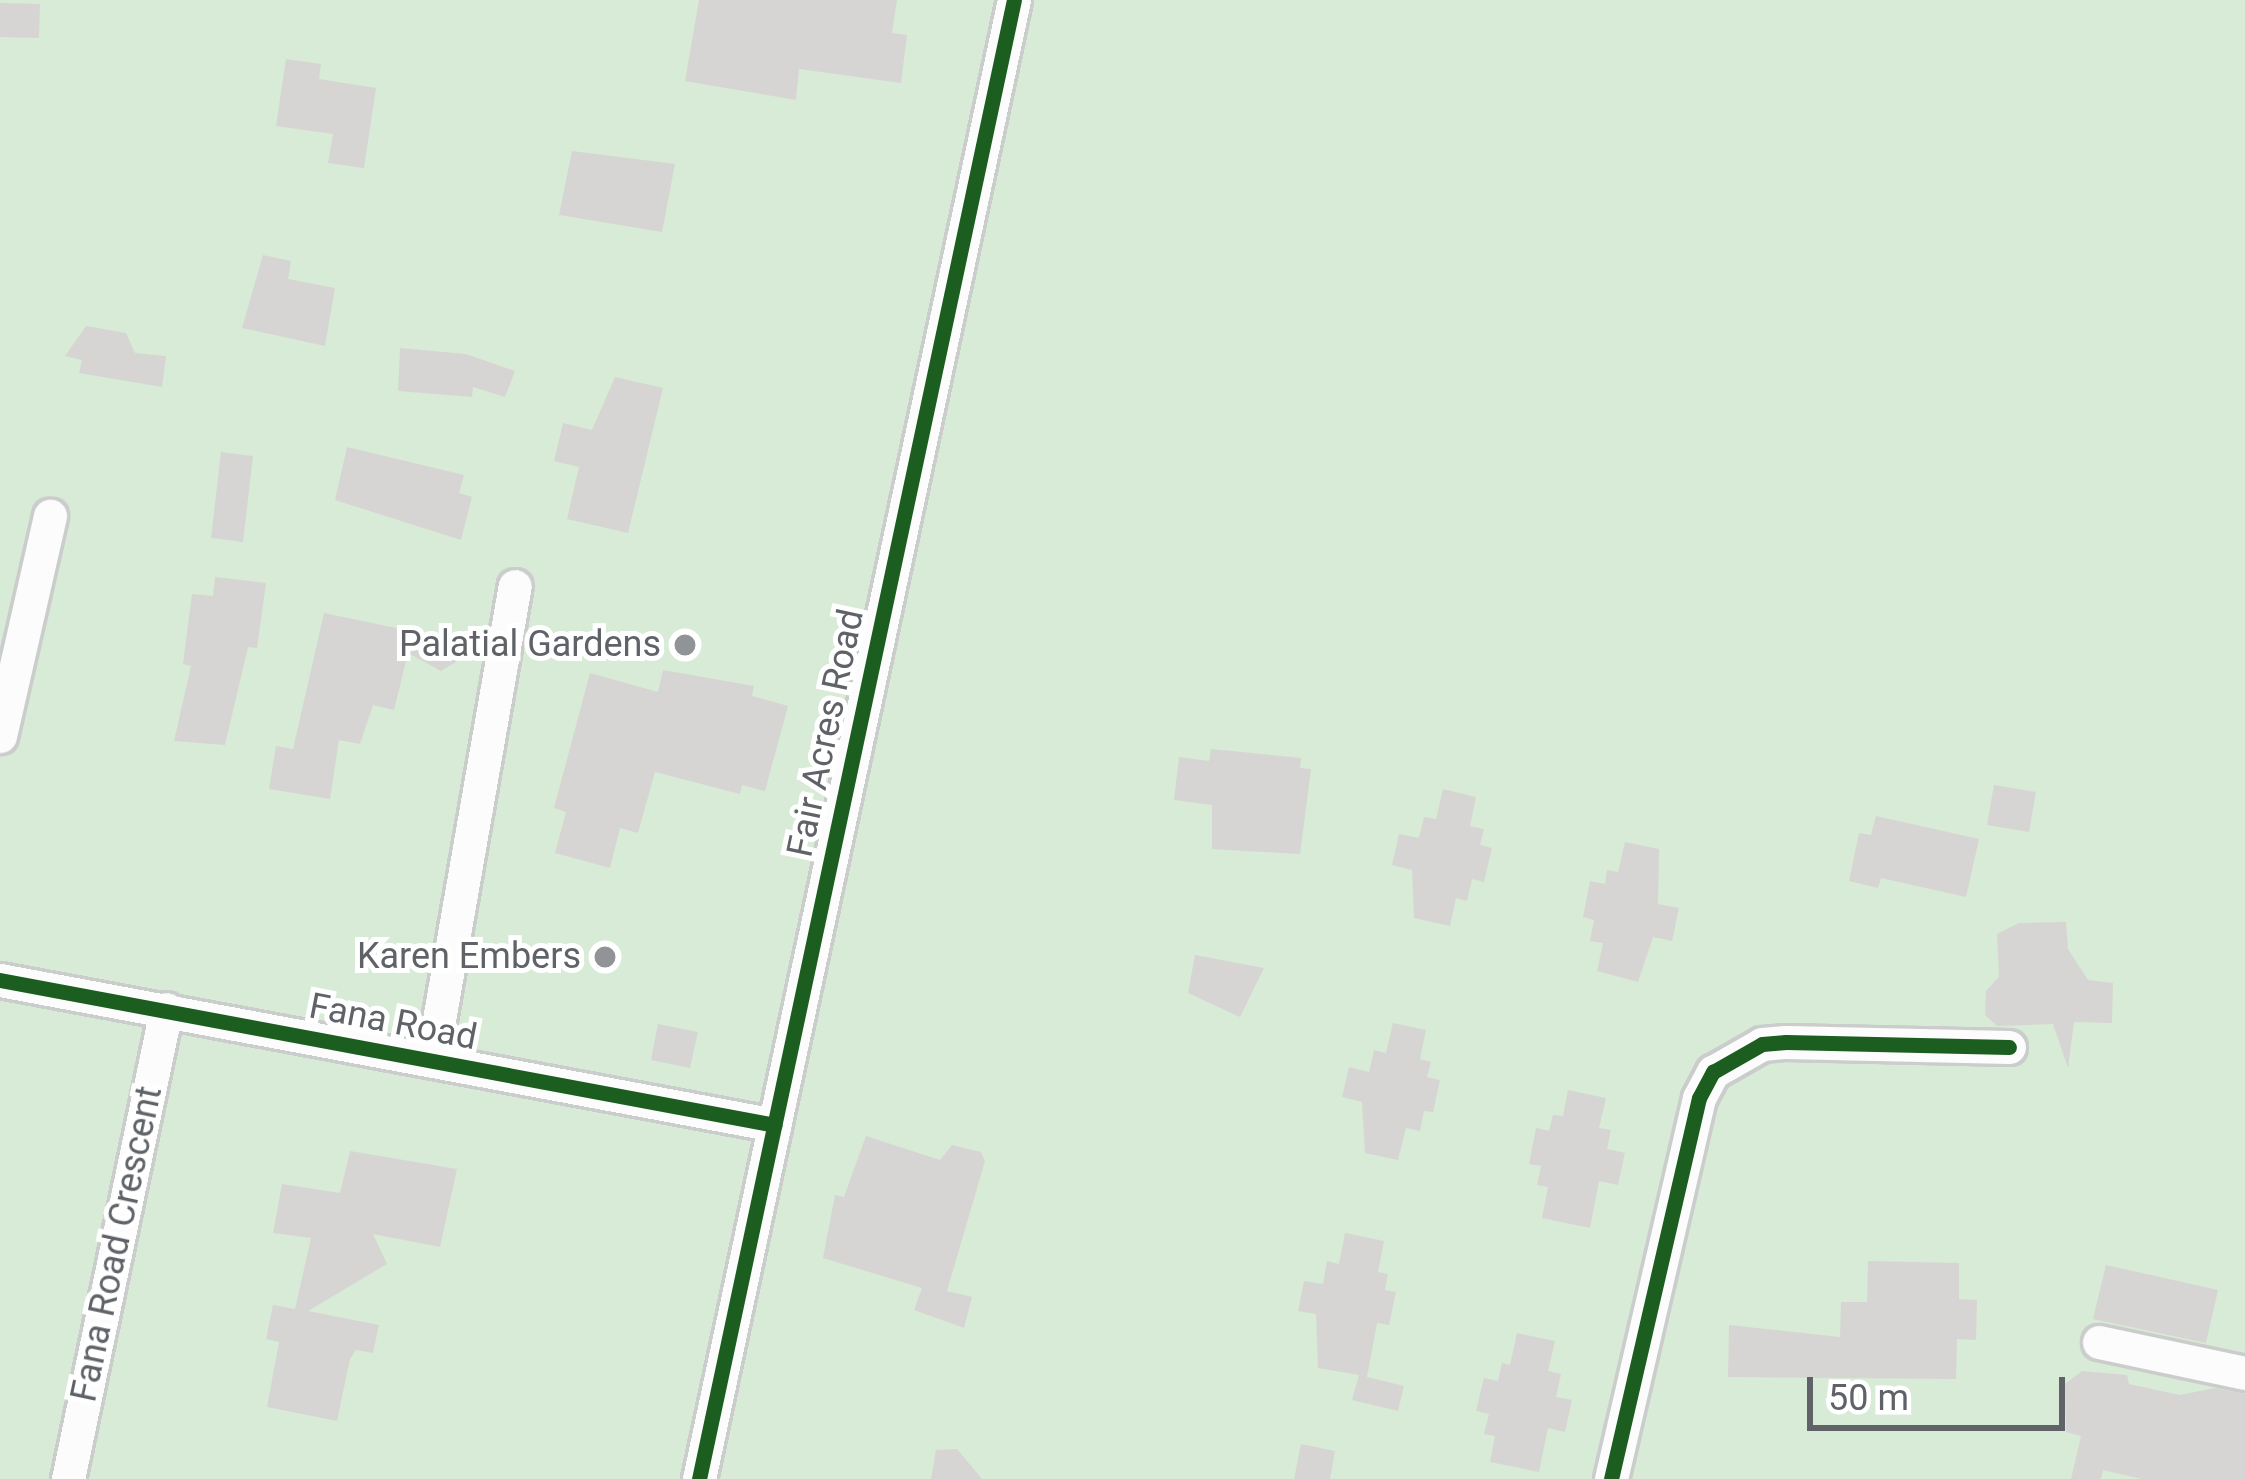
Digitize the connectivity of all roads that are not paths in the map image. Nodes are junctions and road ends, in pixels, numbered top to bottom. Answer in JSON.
{"nodes":[{"id":1,"x":1014,"y":0,"type":"edge"},
{"id":2,"x":50,"y":516,"type":"dead end"},
{"id":3,"x":515,"y":586,"type":"dead end"},
{"id":4,"x":0,"y":736,"type":"edge"},
{"id":5,"x":0,"y":980,"type":"edge"},
{"id":6,"x":166,"y":1009,"type":"junction"},
{"id":7,"x":2009,"y":1047,"type":"dead end"},
{"id":8,"x":432,"y":1060,"type":"junction"},
{"id":9,"x":775,"y":1126,"type":"junction"},
{"id":10,"x":2099,"y":1342,"type":"dead end"},
{"id":11,"x":2245,"y":1373,"type":"edge"},
{"id":12,"x":68,"y":1479,"type":"edge"},
{"id":13,"x":699,"y":1479,"type":"edge"},
{"id":14,"x":1611,"y":1479,"type":"edge"}],
"edges":[{"from":1,"to":9,"type":"street","name":"Fair Acres Road"},
{"from":2,"to":4,"type":"street"},
{"from":3,"to":8,"type":"street"},
{"from":5,"to":6,"type":"street","name":"Fana Road"},
{"from":6,"to":8,"type":"street","name":"Fana Road"},
{"from":6,"to":12,"type":"street","name":"Fana Road Crescent"},
{"from":7,"to":14,"type":"street"},
{"from":8,"to":9,"type":"street","name":"Fana Road"},
{"from":9,"to":13,"type":"street","name":"Fair Acres Road"},
{"from":10,"to":11,"type":"street"}]}
